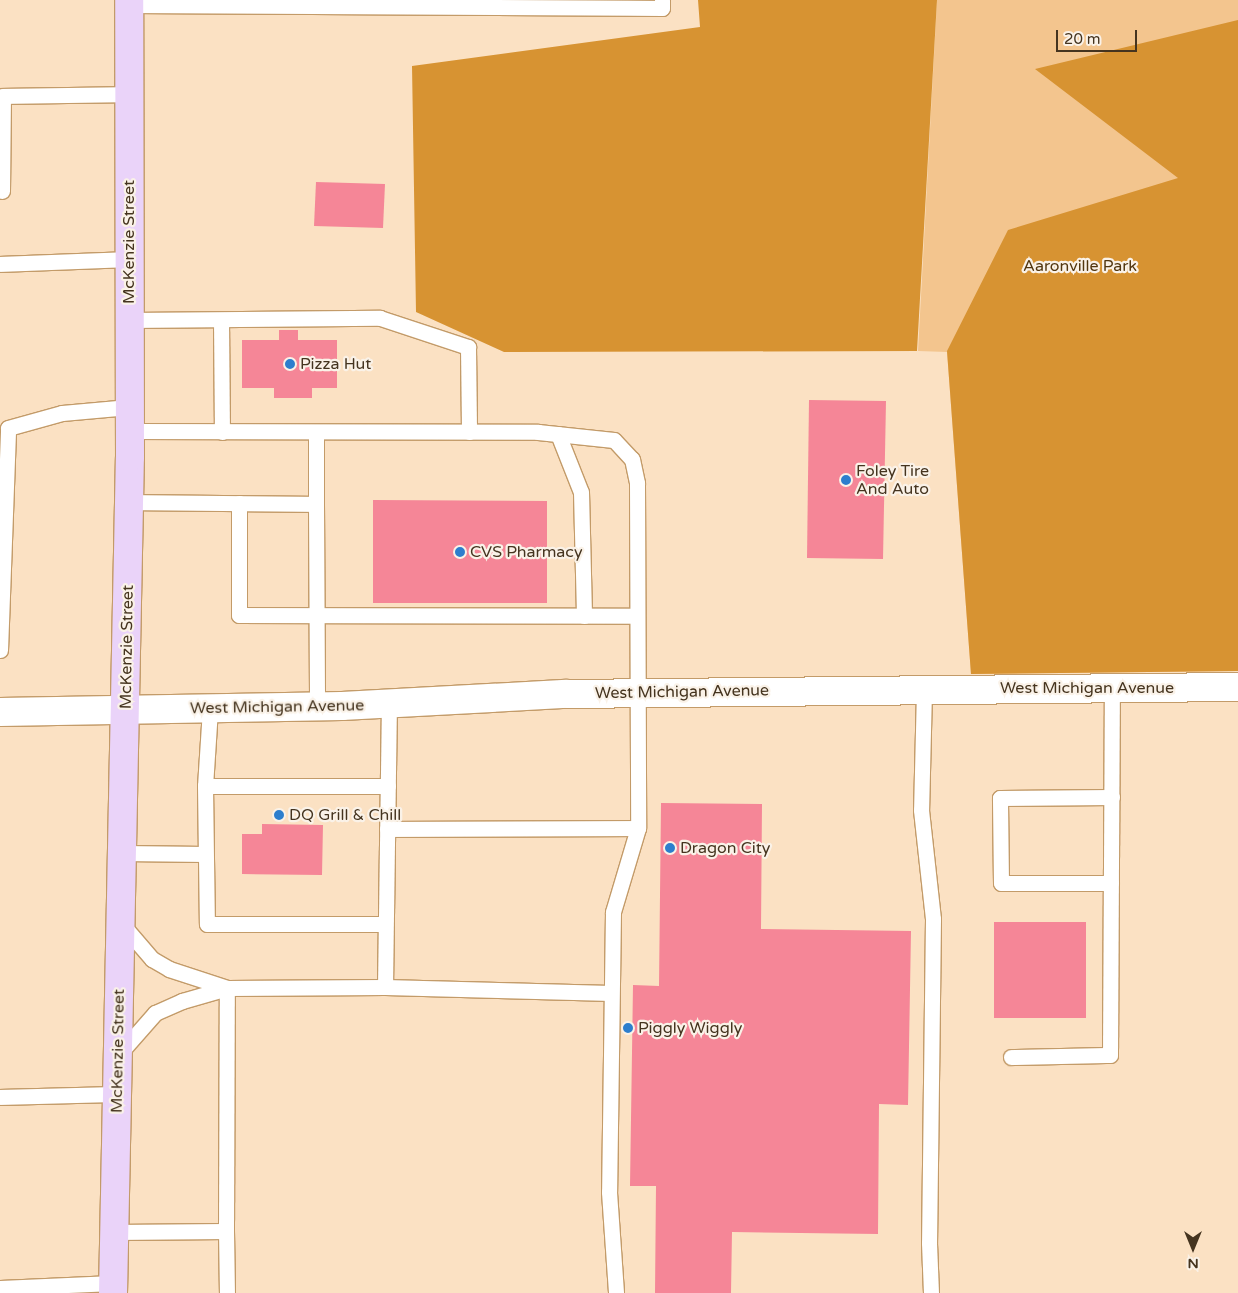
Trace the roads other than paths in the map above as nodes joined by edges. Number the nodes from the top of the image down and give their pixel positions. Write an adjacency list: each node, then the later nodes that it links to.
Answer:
1 (662, 0): 3 (lane)
2 (129, 3): 3 (lane); 5 (main road, McKenzie Street)
3 (424, 3)
4 (1, 94): 5 (lane); 6 (lane)
5 (129, 94): 7 (main road, McKenzie Street)
6 (2, 191)
7 (129, 259): 8 (lane); 9 (main road, McKenzie Street)
8 (0, 264)
9 (129, 320): 10 (lane); 11 (main road, McKenzie Street)
10 (221, 320): 13 (lane); 14 (lane)
11 (130, 419): 12 (lane); 13 (lane); 17 (main road, McKenzie Street)
12 (4, 428): 23 (lane)
13 (222, 432): 15 (lane)
14 (469, 432): 15 (lane); 16 (lane)
15 (316, 433): 19 (lane)
16 (558, 434): 21 (lane); 22 (lane)
17 (129, 502): 18 (lane); 31 (main road, McKenzie Street)
18 (239, 503): 19 (lane); 20 (lane)
19 (316, 504): 20 (lane)
20 (316, 615): 21 (lane); 29 (lane)
21 (584, 616): 22 (lane)
22 (637, 616): 27 (lane)
23 (0, 641)
24 (1238, 687): 25 (street, West Michigan Avenue)
25 (1112, 688): 26 (street, West Michigan Avenue); 35 (lane)
26 (924, 690): 27 (street, West Michigan Avenue); 57 (lane)
27 (637, 692): 28 (street, West Michigan Avenue); 36 (lane)
28 (389, 704): 29 (street, West Michigan Avenue); 34 (lane)
29 (317, 707): 30 (street, West Michigan Avenue)
30 (210, 709): 31 (street, West Michigan Avenue); 33 (lane)
31 (126, 710): 32 (street, West Michigan Avenue); 38 (main road, McKenzie Street)
32 (0, 712)
33 (206, 786): 34 (lane); 39 (lane)
34 (388, 786): 37 (lane)
35 (1112, 797): 40 (lane); 40 (lane)
36 (638, 828): 37 (lane); 45 (lane)
37 (387, 829): 42 (lane)
38 (123, 853): 39 (lane); 41 (main road, McKenzie Street)
39 (205, 854): 42 (lane)
40 (1111, 883): 47 (lane)
41 (121, 923): 44 (lane); 46 (main road, McKenzie Street)
42 (385, 924): 43 (lane)
43 (386, 987): 44 (lane); 45 (lane)
44 (228, 988): 46 (lane); 51 (lane)
45 (611, 993): 56 (lane)
46 (118, 1055): 48 (main road, McKenzie Street)
47 (1011, 1057)
48 (117, 1094): 49 (lane); 50 (main road, McKenzie Street)
49 (0, 1097)
50 (114, 1232): 51 (lane); 53 (main road, McKenzie Street)
51 (226, 1232): 55 (lane)
52 (0, 1288): 54 (lane)
53 (113, 1288): 54 (lane)
54 (18, 1290)
55 (227, 1293)
56 (616, 1293)
57 (931, 1293)

